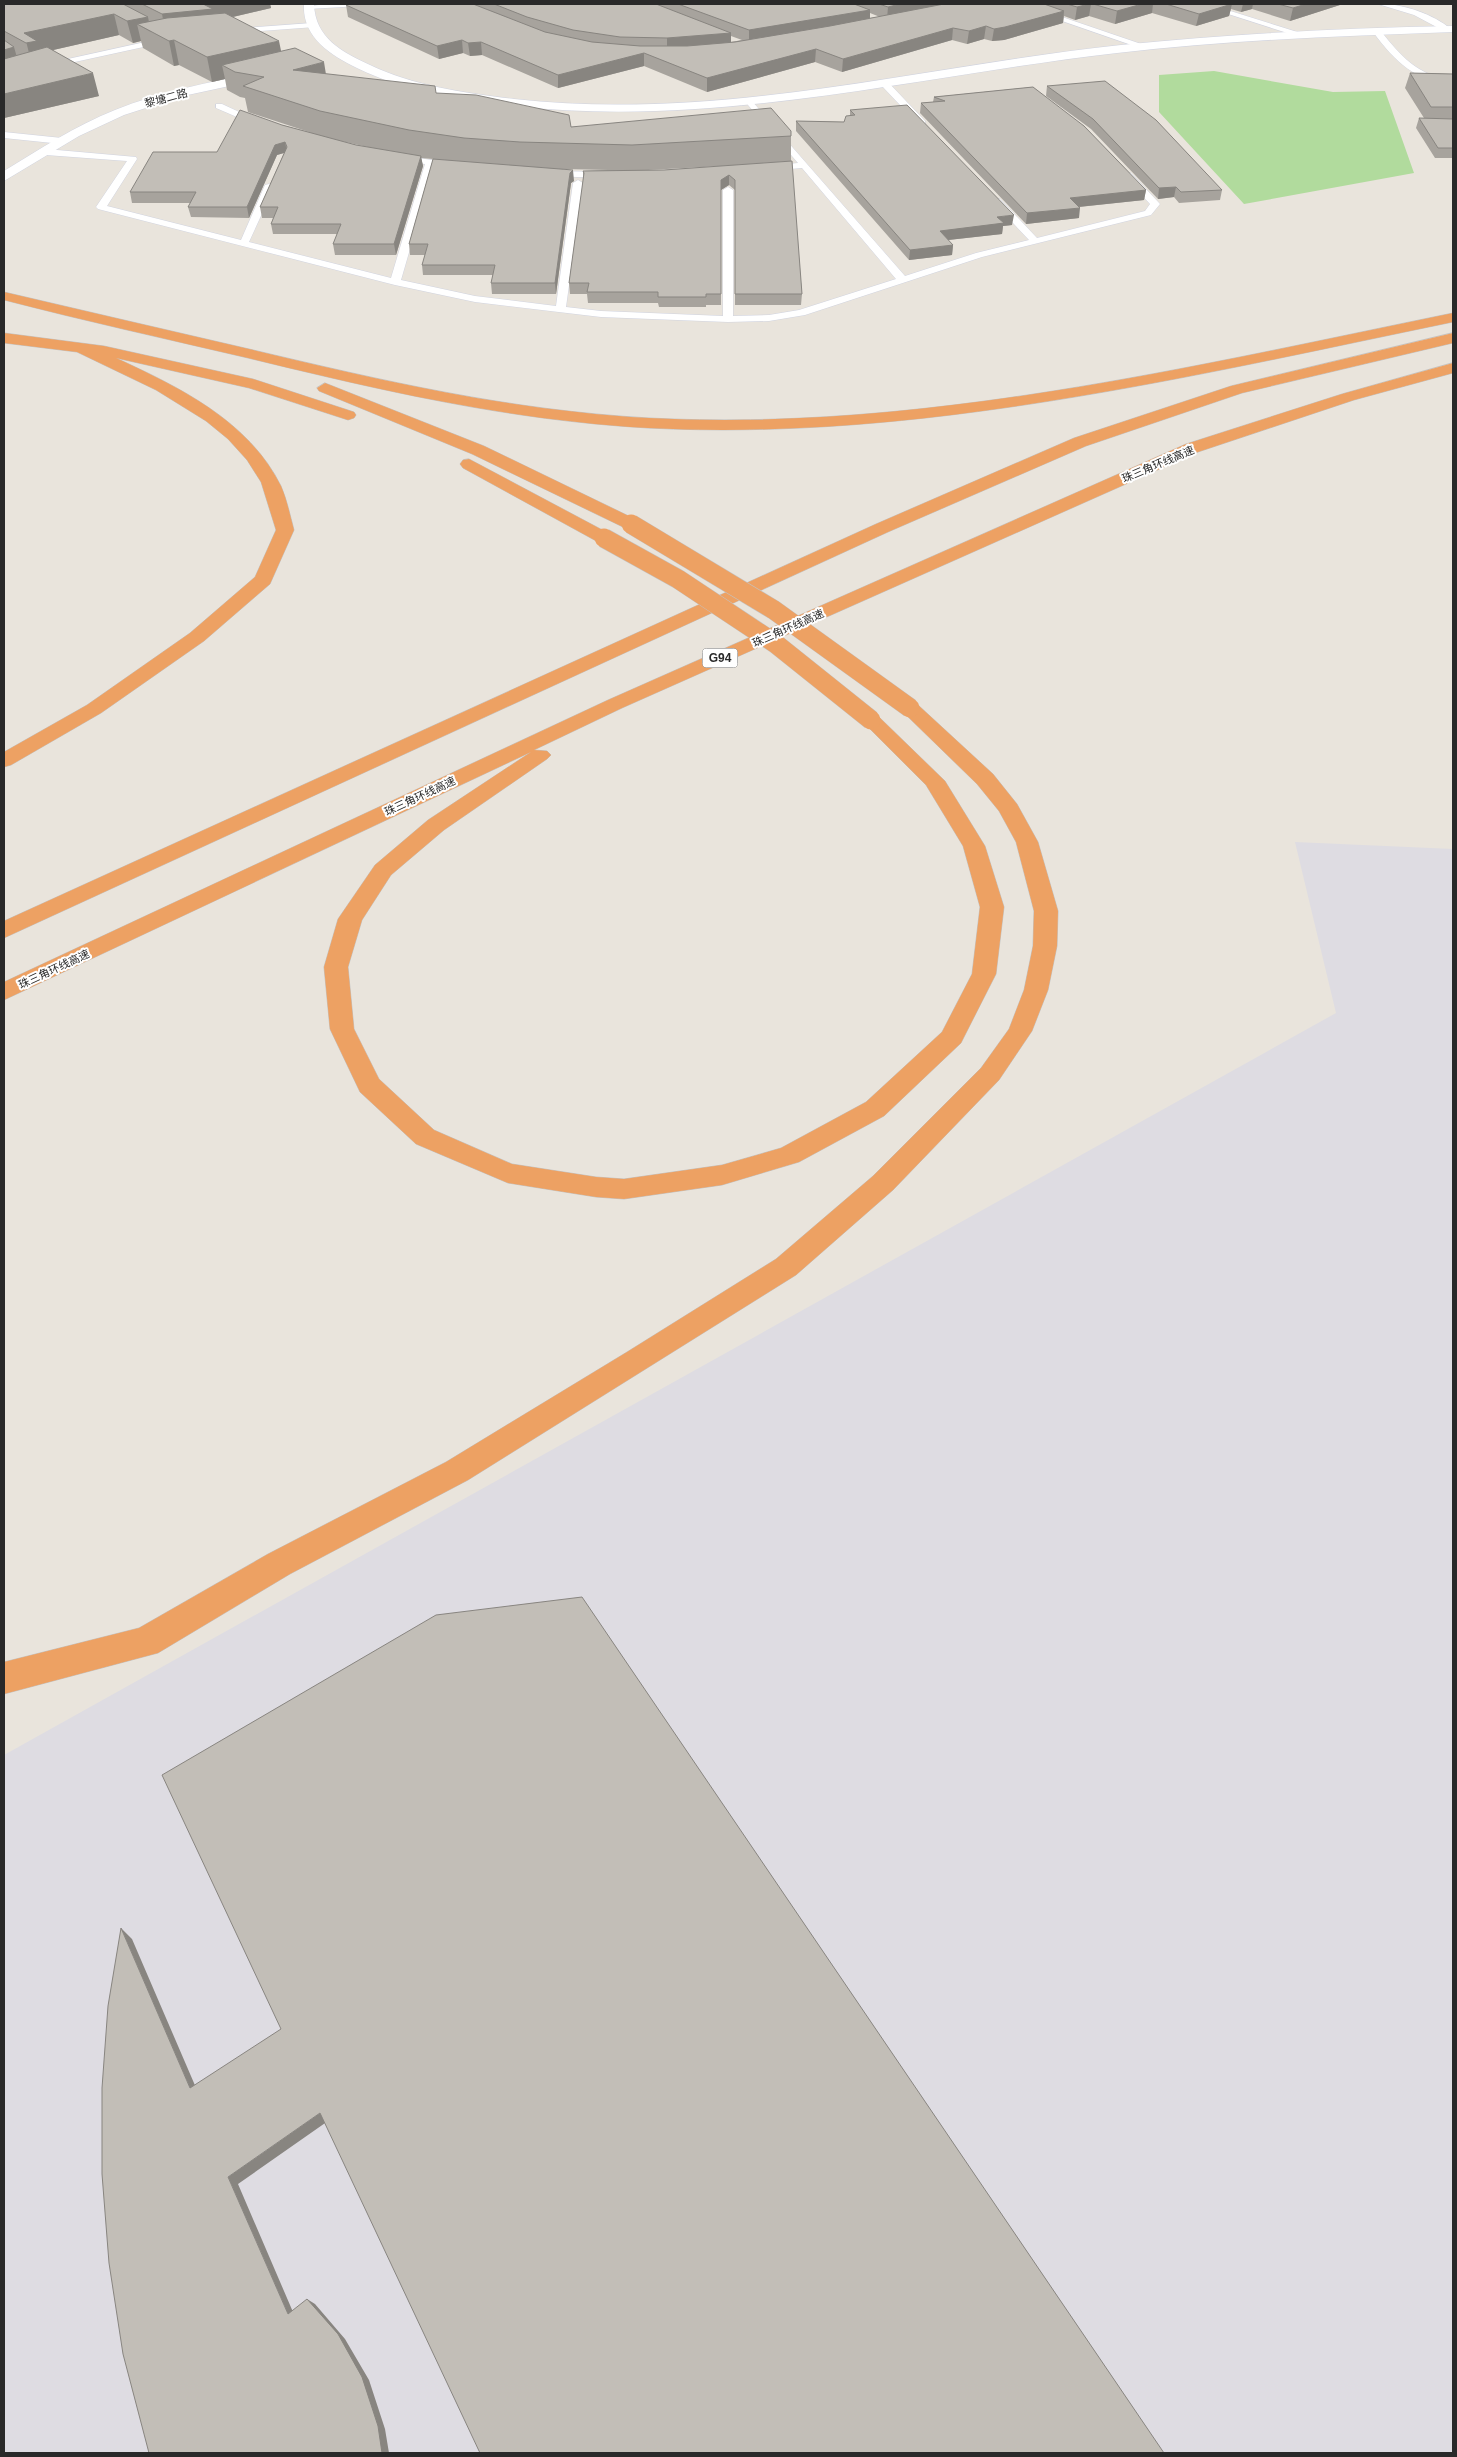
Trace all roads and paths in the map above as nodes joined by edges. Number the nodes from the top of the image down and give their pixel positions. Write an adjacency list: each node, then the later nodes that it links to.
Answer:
1 (360, 4): 5 (lane)
2 (1017, 4): 14 (lane)
3 (1201, 4): 11 (lane)
4 (1382, 4): 7 (lane)
5 (309, 5): 6 (street)
6 (312, 25): 9 (lane); 15 (street)
7 (1450, 29): 10 (street)
8 (149, 31): 13 (lane)
9 (221, 32)
10 (1377, 32): 11 (street); 22 (lane)
11 (1303, 35): 14 (street)
12 (182, 37): 13 (lane)
13 (166, 40): 18 (lane)
14 (1146, 46): 21 (street)
15 (343, 56): 16 (street); 23 (street)
16 (324, 61)
17 (17, 62): 18 (lane)
18 (31, 70): 20 (lane)
19 (276, 72): 28 (street, 黎塘二路)
20 (4, 79)
21 (884, 83): 23 (street); 26 (lane)
22 (1453, 84)
23 (751, 103): 32 (lane)
24 (219, 106): 25 (lane)
25 (267, 126)
26 (932, 133)
27 (4, 134): 28 (lane)
28 (62, 141): 29 (street, 黎塘二路)
29 (46, 152): 39 (street, 黎塘二路); 44 (lane)
30 (385, 156): 31 (lane)
31 (430, 163): 34 (lane); 46 (lane)
32 (804, 165): 35 (lane); 45 (lane)
33 (1120, 166): 43 (lane)
34 (467, 167)
35 (755, 170)
36 (535, 173): 38 (lane)
37 (275, 174): 44 (lane)
38 (617, 176)
39 (4, 177)
40 (578, 183): 49 (lane)
41 (728, 190): 51 (lane)
42 (987, 191): 43 (lane)
43 (1035, 241): 45 (lane)
44 (244, 243): 46 (lane)
45 (903, 280): 51 (lane)
46 (394, 282): 49 (lane)
47 (4, 296): 48 (highway)
48 (61, 309): 50 (highway); 60 (highway, bridge)
49 (560, 310): 51 (lane)
50 (1453, 318)
51 (728, 319)
52 (4, 338): 54 (highway)
53 (1453, 338): 58 (highway)
54 (81, 348): 56 (highway, bridge); 57 (highway)
55 (1453, 368): 56 (highway, 珠三角环线高速 / G94)
56 (615, 704): 59 (highway, 珠三角环线高速 / G94)
57 (4, 761)
58 (4, 930)
59 (4, 992)
60 (4, 1678)

